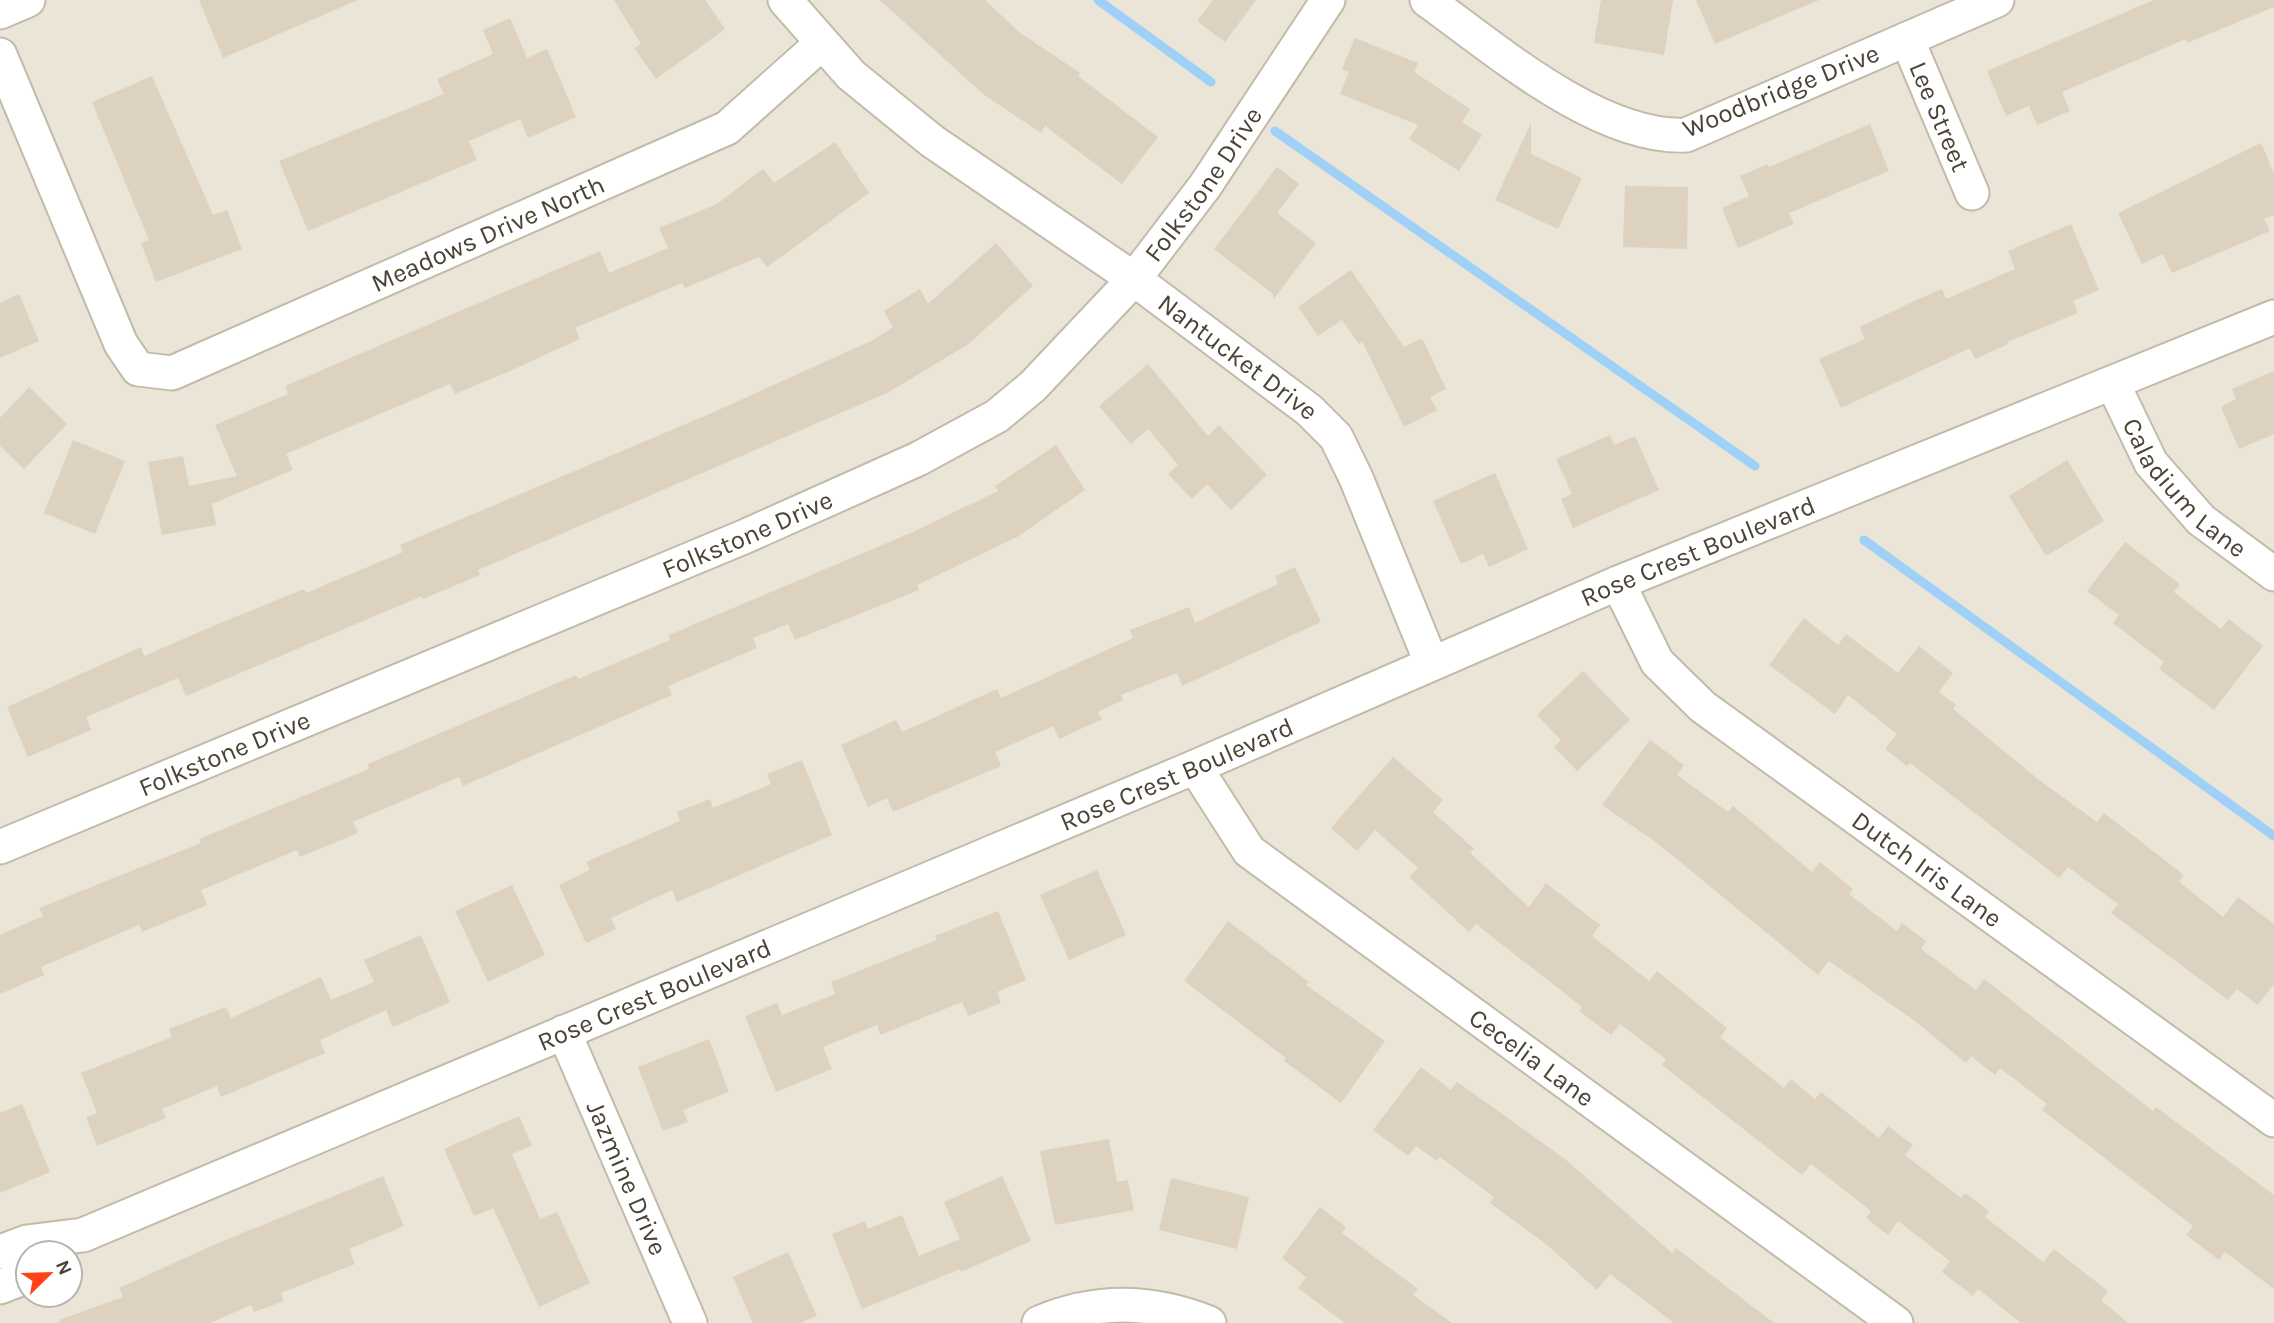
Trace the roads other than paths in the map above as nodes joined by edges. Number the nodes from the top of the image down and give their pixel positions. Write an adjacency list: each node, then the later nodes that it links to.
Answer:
1 (28, 0): 6 (street)
2 (785, 0): 8 (street, Nantucket Drive)
3 (1328, 0): 11 (street, Folkstone Drive)
4 (1427, 0): 7 (street, Woodbridge Drive)
5 (1997, 0): 7 (street, Woodbridge Drive)
6 (0, 12)
7 (1907, 39): 10 (street, Lee Street)
8 (821, 44): 9 (street, Meadows Drive North); 11 (street, Nantucket Drive)
9 (0, 55)
10 (1972, 193)
11 (1134, 279): 16 (street, Nantucket Drive); 18 (street, Folkstone Drive)
12 (2274, 317): 13 (street, Rose Crest Boulevard)
13 (2113, 384): 14 (street, Caladium Lane); 15 (street, Rose Crest Boulevard)
14 (2274, 574)
15 (1618, 583): 16 (street, Rose Crest Boulevard); 20 (street, Dutch Iris Lane)
16 (1431, 662): 17 (street, Rose Crest Boulevard)
17 (1195, 767): 19 (street, Rose Crest Boulevard); 25 (street, Cecelia Lane)
18 (0, 847)
19 (564, 1032): 21 (street, Rose Crest Boulevard); 22 (street, Jazmine Drive)
20 (2274, 1120)
21 (83, 1239)
22 (690, 1323)
23 (1040, 1323): 24 (street)
24 (1209, 1323)
25 (1896, 1323)

